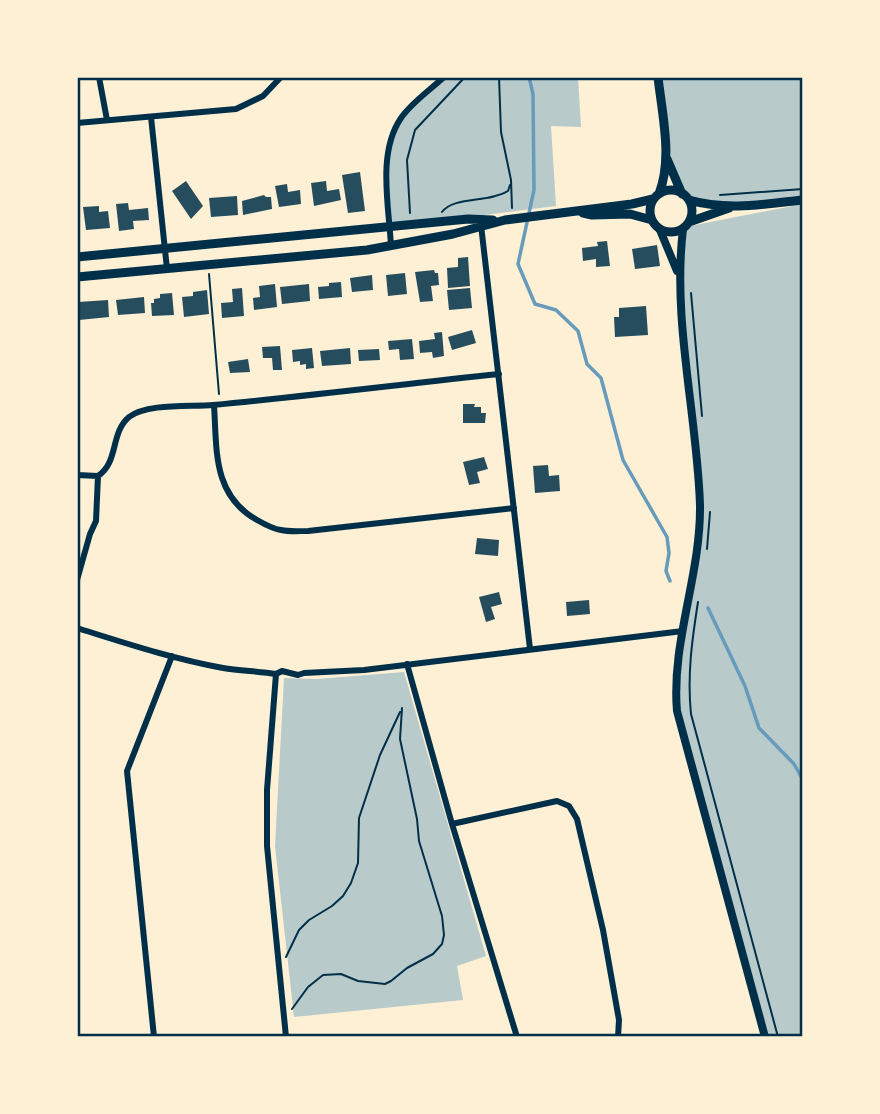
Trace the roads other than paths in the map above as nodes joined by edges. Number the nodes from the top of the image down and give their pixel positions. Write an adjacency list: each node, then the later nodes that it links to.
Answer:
1 (99, 77): 6 (street)
2 (281, 77): 5 (street)
3 (444, 77): 17 (street)
4 (658, 77): 8 (main road)
5 (151, 117): 6 (street); 20 (street)
6 (107, 120): 7 (street)
7 (77, 123)
8 (666, 158): 9 (main road); 10 (main road)
9 (656, 197): 10 (main road); 13 (main road); 14 (main road)
10 (686, 197): 12 (main road); 16 (main road)
11 (803, 200): 12 (main road)
12 (734, 207): 16 (main road)
13 (578, 211): 14 (main road); 15 (main road)
14 (652, 220): 18 (main road)
15 (481, 223): 17 (main road); 19 (main road); 25 (street)
16 (686, 225): 18 (main road); 24 (street)
17 (390, 227): 19 (street); 20 (main road)
18 (660, 230): 24 (street)
19 (391, 246): 22 (main road)
20 (165, 249): 21 (main road); 22 (street)
21 (77, 257)
22 (167, 269): 23 (main road)
23 (77, 277)
24 (679, 277): 32 (street)
25 (499, 374): 26 (street); 29 (street)
26 (217, 404): 28 (street); 29 (street)
27 (77, 475): 28 (street)
28 (98, 476): 30 (street)
29 (514, 508): 33 (street)
30 (77, 580)
31 (77, 628): 34 (street)
32 (683, 631): 33 (street); 42 (street)
33 (530, 649): 35 (street)
34 (172, 656): 36 (street); 38 (street)
35 (407, 664): 36 (street); 37 (street)
36 (276, 674): 39 (street)
37 (452, 824): 40 (street); 41 (street)
38 (153, 1037)
39 (286, 1037)
40 (516, 1037)
41 (618, 1037)
42 (765, 1037)

